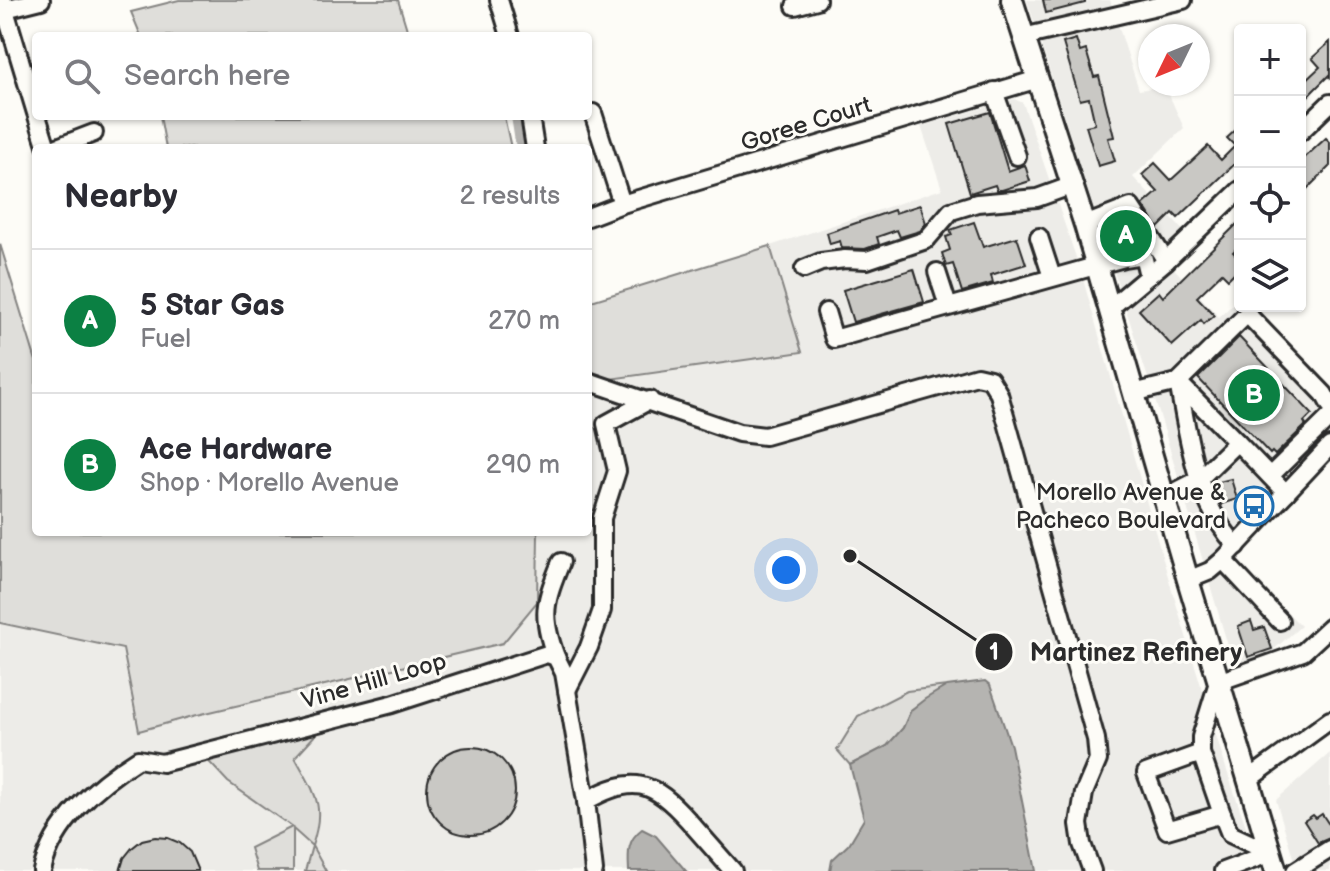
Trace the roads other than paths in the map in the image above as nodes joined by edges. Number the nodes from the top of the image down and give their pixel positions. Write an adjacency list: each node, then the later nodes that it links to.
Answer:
1 (41, 0): 6 (street)
2 (499, 0): 8 (street)
3 (817, 0): 7 (street)
4 (1012, 0): 9 (main road)
5 (1183, 0): 9 (street)
6 (4, 5): 12 (street)
7 (795, 6)
8 (509, 32)
9 (1023, 37): 10 (main road)
10 (1038, 79): 11 (street, Goree Court); 23 (main road)
11 (994, 91): 22 (street); 25 (street, Goree Court)
12 (32, 100)
13 (1330, 103): 17 (street)
14 (593, 113): 25 (street)
15 (38, 120): 19 (street)
16 (531, 120): 21 (street)
17 (1306, 126)
18 (94, 133): 20 (street)
19 (46, 144)
20 (65, 144)
21 (534, 144)
22 (1017, 156)
23 (1073, 185): 27 (main road); 32 (street)
24 (1234, 196): 30 (street)
25 (622, 204): 26 (street, Goree Court)
26 (592, 215)
27 (1085, 225): 29 (street); 31 (main road)
28 (1039, 237): 35 (street)
29 (1150, 250): 30 (street); 31 (street); 34 (street)
30 (1166, 261): 34 (street)
31 (1097, 266): 35 (street); 37 (main road)
32 (804, 269)
33 (937, 272): 36 (street)
34 (1148, 276): 37 (street)
35 (1052, 277): 36 (street)
36 (948, 306): 38 (street)
37 (1109, 309): 41 (main road)
38 (826, 312)
39 (592, 382): 42 (street)
40 (1178, 382): 41 (street); 43 (street); 45 (street); 48 (street)
41 (1133, 393): 50 (main road)
42 (650, 400): 59 (street); 70 (street)
43 (1330, 405)
44 (1330, 417): 47 (street)
45 (1237, 442): 47 (street); 48 (street)
46 (1330, 446): 49 (street)
47 (1270, 476): 49 (street)
48 (1198, 480): 50 (street); 51 (street)
49 (1286, 493): 51 (street)
50 (1165, 497): 54 (main road)
51 (1237, 546): 52 (street)
52 (1223, 560): 54 (street); 55 (street)
53 (561, 562): 57 (street)
54 (1188, 580): 58 (main road)
55 (1280, 621)
56 (1330, 627): 58 (street)
57 (556, 657): 59 (street); 67 (street, Vine Hill Loop)
58 (1218, 682): 61 (street); 62 (main road)
59 (567, 690): 63 (street)
60 (1330, 720): 62 (street)
61 (1201, 753): 64 (street); 64 (street)
62 (1249, 779): 66 (main road)
63 (586, 801): 68 (street); 69 (street)
64 (1222, 814): 66 (street)
65 (1330, 849): 72 (street)
66 (1273, 862): 71 (street)
67 (42, 871)
68 (594, 871)
69 (733, 871)
70 (1092, 871)
71 (1223, 871)
72 (1295, 871)

